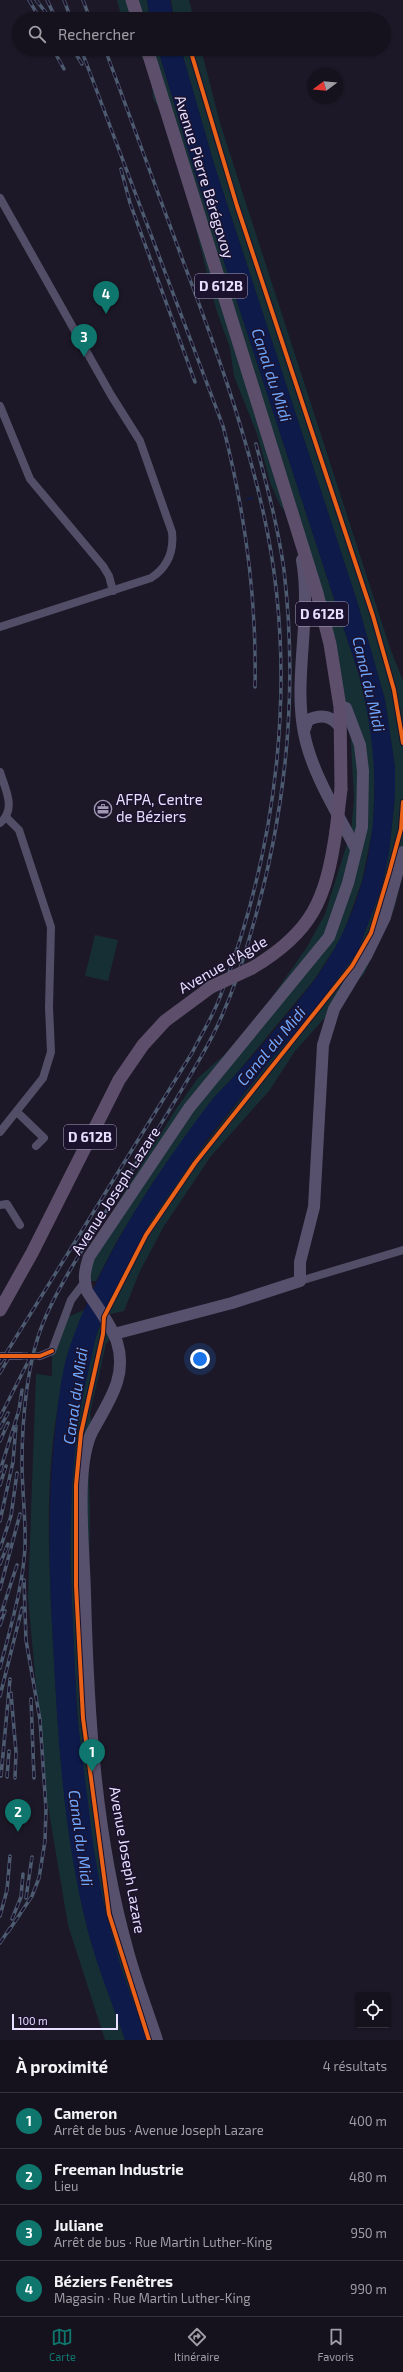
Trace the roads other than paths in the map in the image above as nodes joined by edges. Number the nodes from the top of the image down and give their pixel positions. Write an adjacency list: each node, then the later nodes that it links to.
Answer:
1 (132, 0): 2 (main road)
2 (136, 12)
3 (149, 56): 6 (main road, Avenue Pierre Bérégovoy / D 612B)
4 (0, 198): 7 (street)
5 (0, 406): 7 (street)
6 (296, 523): 9 (main road, Avenue Pierre Bérégovoy / D 612B); 11 (main road)
7 (113, 591): 8 (street)
8 (0, 627)
9 (340, 707): 10 (main road, Avenue d'Agde / D 612B); 14 (main road, Avenue Joseph Lazare)
10 (340, 727): 11 (main road); 24 (main road, Avenue d'Agde / D 612B, bridge)
11 (304, 732): 14 (main road)
12 (0, 772): 13 (street)
13 (3, 820): 16 (street)
14 (356, 849): 23 (main road, Avenue Joseph Lazare)
15 (403, 852): 22 (main road)
16 (17, 1112): 17 (street); 18 (street)
17 (0, 1132)
18 (36, 1146)
19 (0, 1204): 20 (street)
20 (20, 1225)
21 (403, 1250): 22 (street)
22 (300, 1281): 25 (main road)
23 (86, 1287): 25 (main road, Avenue Joseph Lazare); 28 (street)
24 (0, 1310)
25 (111, 1330): 29 (main road, Avenue Joseph Lazare)
26 (0, 1356): 27 (street)
27 (20, 1356)
28 (40, 1356)
29 (157, 2040)

